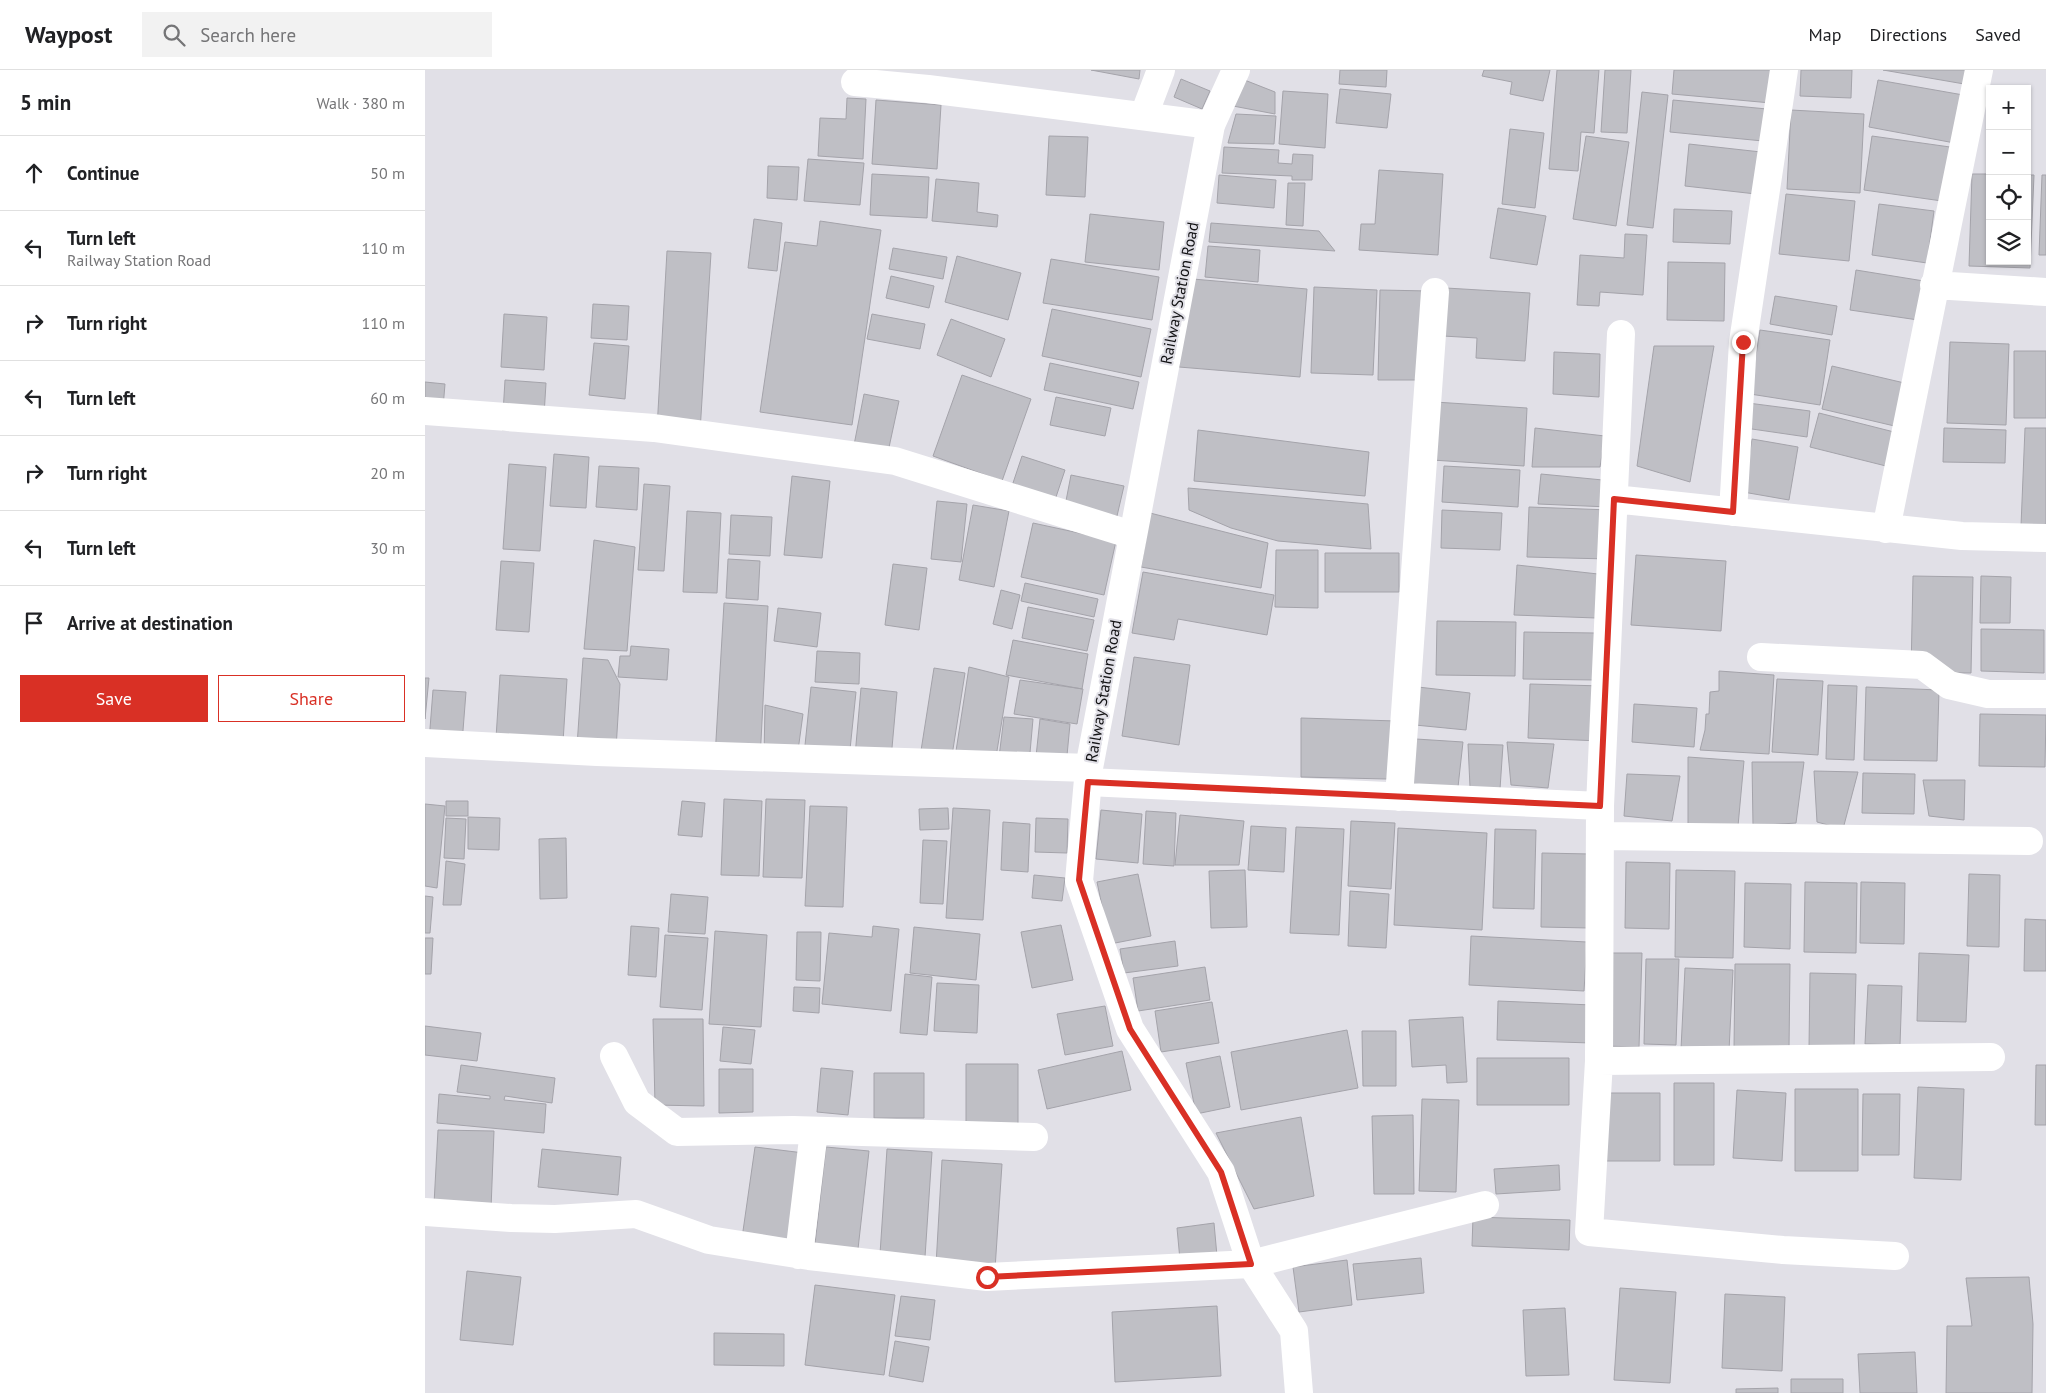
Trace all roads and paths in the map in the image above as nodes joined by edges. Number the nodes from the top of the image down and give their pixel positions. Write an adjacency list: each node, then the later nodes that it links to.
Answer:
1 (1161, 70): 7 (street)
2 (1236, 70): 8 (street, Railway Station Road)
3 (1784, 70): 15 (street)
4 (1979, 70): 9 (street)
5 (929, 79): 6 (street); 7 (street)
6 (855, 82)
7 (1145, 115): 8 (street)
8 (1211, 125): 17 (street, Railway Station Road)
9 (1934, 285): 11 (street); 16 (street)
10 (1435, 292): 23 (street)
11 (2046, 292)
12 (1621, 334): 14 (street)
13 (425, 411): 17 (street)
14 (1614, 499): 15 (street); 24 (street)
15 (1733, 512): 16 (street)
16 (1885, 529): 18 (street)
17 (1132, 535): 22 (street, Railway Station Road)
18 (2046, 538)
19 (1761, 657): 20 (street)
20 (2046, 694)
21 (425, 743): 22 (street)
22 (1088, 775): 23 (street); 36 (street, Railway Station Road)
23 (1399, 797): 24 (street)
24 (1600, 806): 25 (street)
25 (1600, 836): 26 (street); 29 (street)
26 (2029, 841)
27 (615, 1056): 30 (street)
28 (1991, 1057): 29 (street)
29 (1599, 1061): 35 (street)
30 (814, 1131): 31 (street); 34 (street)
31 (1035, 1137)
32 (1485, 1205): 36 (street)
33 (425, 1212): 34 (street)
34 (799, 1254): 36 (street)
35 (1895, 1256)
36 (1251, 1264): 37 (street, Railway Station Road)
37 (1299, 1393)

